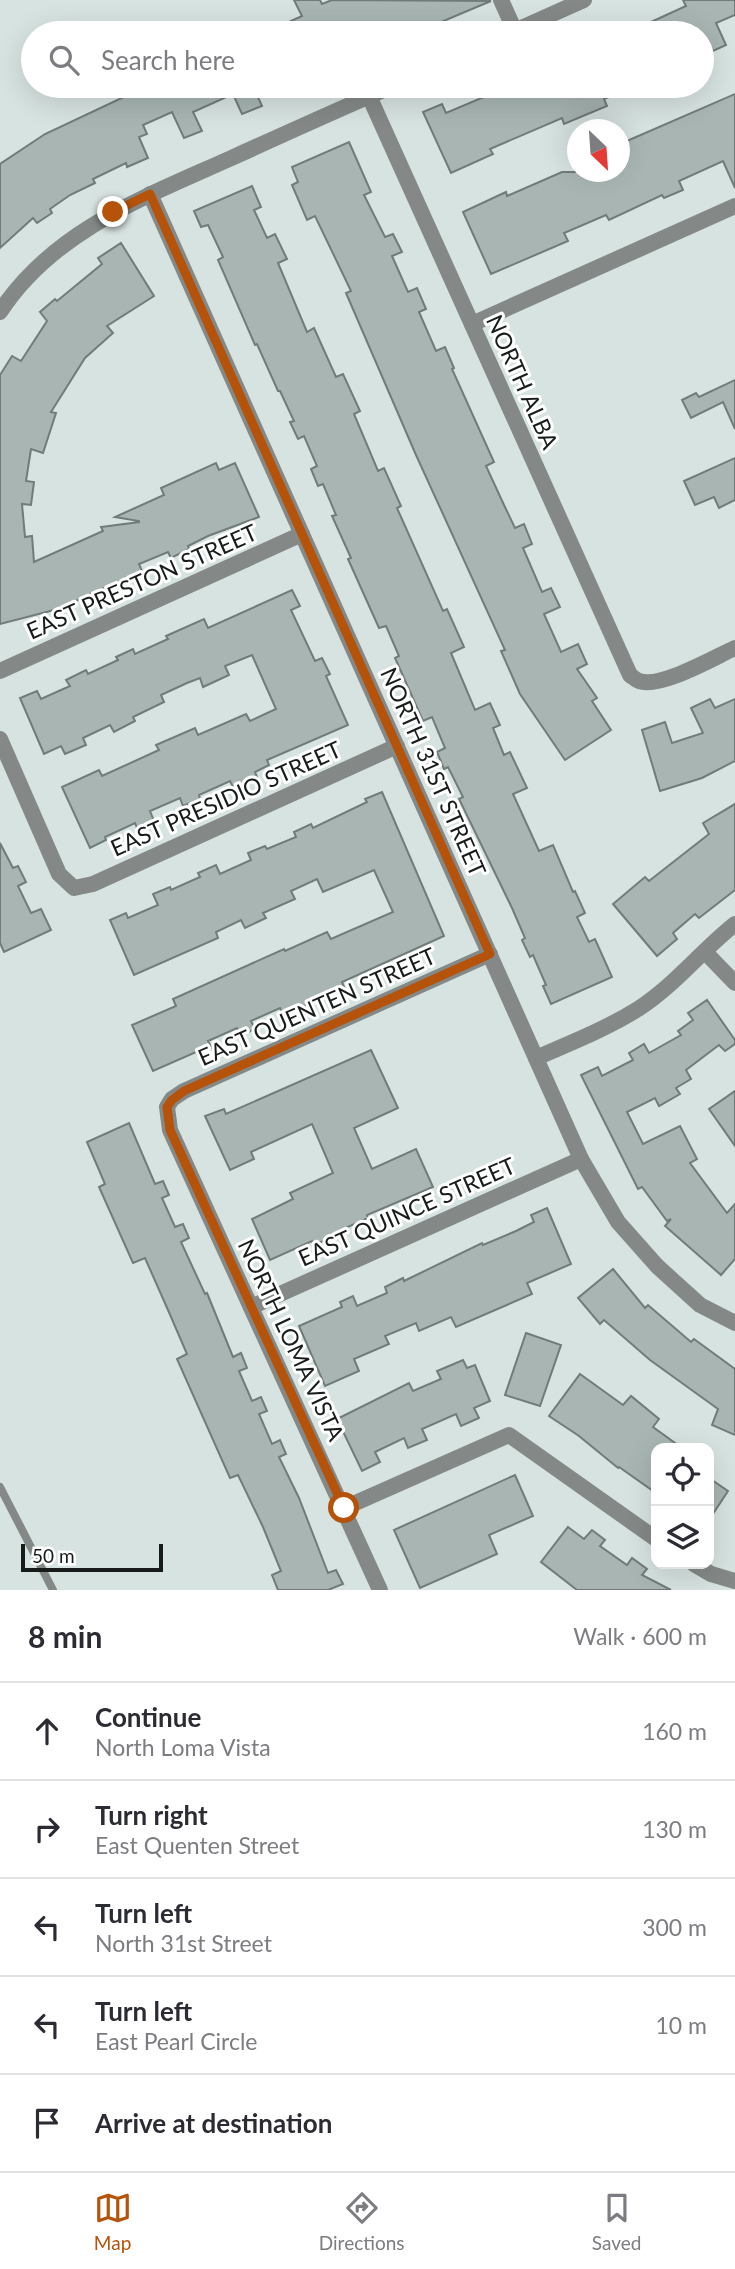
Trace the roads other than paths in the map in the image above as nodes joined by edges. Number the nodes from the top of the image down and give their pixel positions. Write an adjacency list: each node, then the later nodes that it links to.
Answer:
1 (501, 0): 3 (street)
2 (584, 0): 4 (street)
3 (508, 21)
4 (537, 21)
5 (365, 98): 7 (street)
6 (370, 98): 10 (street, NORTH ALBA)
7 (150, 194): 9 (street); 11 (street, NORTH 31ST STREET)
8 (735, 206): 10 (street)
9 (0, 312)
10 (472, 324): 12 (street, NORTH ALBA)
11 (302, 534): 13 (street, EAST PRESTON STREET); 15 (street, NORTH 31ST STREET)
12 (735, 648)
13 (0, 671)
14 (0, 739): 15 (street, EAST PRESIDIO STREET)
15 (397, 746): 18 (street, NORTH 31ST STREET)
16 (735, 924): 17 (street)
17 (705, 952): 19 (street); 20 (street)
18 (490, 954): 20 (street, NORTH 31ST STREET); 21 (street, EAST QUENTEN STREET)
19 (735, 983)
20 (536, 1058): 22 (street, NORTH 31ST STREET)
21 (167, 1107): 23 (street, NORTH LOMA VISTA)
22 (581, 1159): 23 (street, EAST QUINCE STREET); 24 (street, NORTH 31ST STREET)
23 (251, 1307): 26 (street, NORTH LOMA VISTA)
24 (735, 1323)
25 (0, 1486): 30 (lane)
26 (344, 1508): 27 (street); 31 (street, NORTH LOMA VISTA)
27 (651, 1535)
28 (702, 1569): 29 (street)
29 (735, 1581)
30 (53, 1590)
31 (380, 1590)

